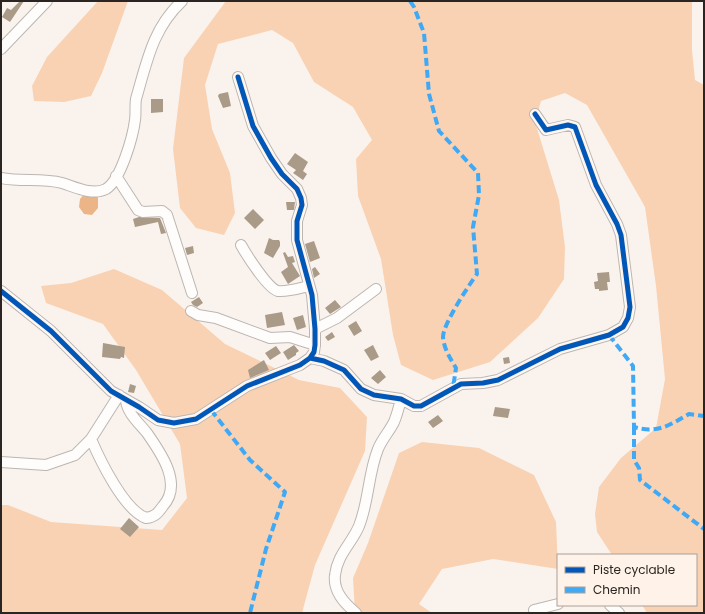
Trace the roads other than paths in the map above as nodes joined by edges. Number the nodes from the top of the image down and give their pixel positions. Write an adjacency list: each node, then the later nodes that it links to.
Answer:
1 (47, 1): 3 (street)
2 (182, 1): 6 (street)
3 (1, 49)
4 (238, 77): 9 (street)
5 (535, 114): 18 (street)
6 (116, 176): 7 (street); 12 (street)
7 (1, 178)
8 (241, 245): 9 (street)
9 (309, 286): 14 (street)
10 (376, 289): 14 (street)
11 (1, 291): 17 (street)
12 (192, 293)
13 (191, 311): 15 (street)
14 (315, 329): 15 (street)
15 (315, 344): 16 (street)
16 (310, 358): 17 (street); 18 (street)
17 (123, 397): 19 (street); 19 (street)
18 (401, 399): 24 (street)
19 (91, 439): 20 (street)
20 (1, 462)
21 (557, 604): 23 (street)
22 (611, 606): 25 (street)
23 (534, 610)
24 (356, 613)
25 (619, 613)

